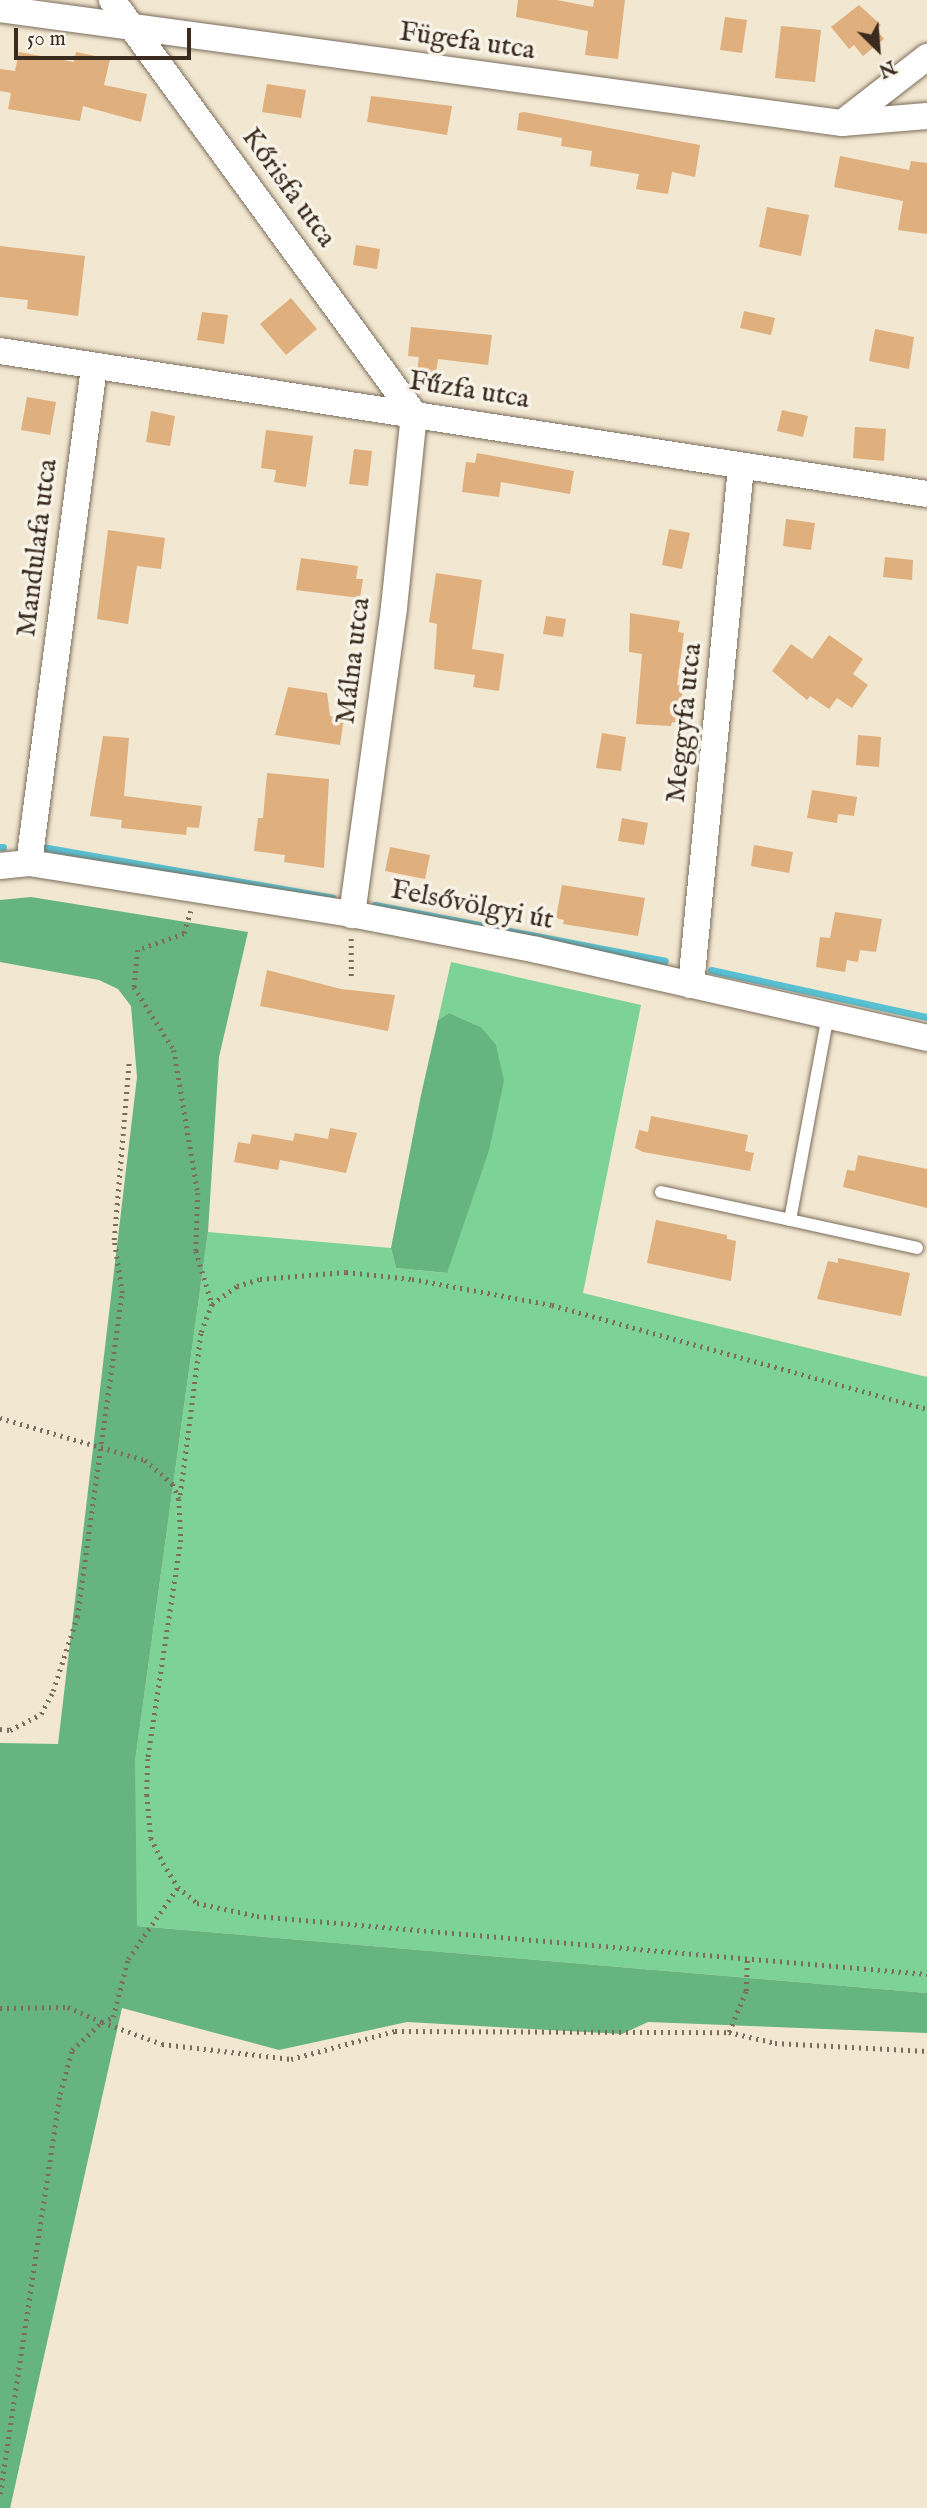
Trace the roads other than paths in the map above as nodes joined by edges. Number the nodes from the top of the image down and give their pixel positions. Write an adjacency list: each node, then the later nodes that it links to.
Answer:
1 (112, 0): 3 (street, Kőrisfa utca)
2 (0, 9): 3 (street, Fügefa utca)
3 (132, 29): 6 (street, Fügefa utca); 9 (street, Kőrisfa utca)
4 (927, 57): 6 (street)
5 (927, 116): 6 (street, Fügefa utca)
6 (842, 124)
7 (0, 351): 8 (street, Fűzfa utca)
8 (94, 367): 9 (street, Fűzfa utca); 12 (street, Mandulafa utca)
9 (414, 414): 10 (street, Fűzfa utca); 14 (street, Málna utca)
10 (741, 467): 11 (street, Fűzfa utca); 15 (street, Meggyfa utca)
11 (927, 494)
12 (29, 863): 13 (street, Felsővölgyi út); 14 (street, Felsővölgyi út)
13 (0, 866)
14 (354, 915): 15 (street, Felsővölgyi út)
15 (691, 985): 16 (street, Felsővölgyi út)
16 (828, 1014): 17 (street, Felsővölgyi út); 19 (lane)
17 (927, 1038)
18 (661, 1192): 19 (lane)
19 (790, 1220): 20 (lane)
20 (917, 1248)

